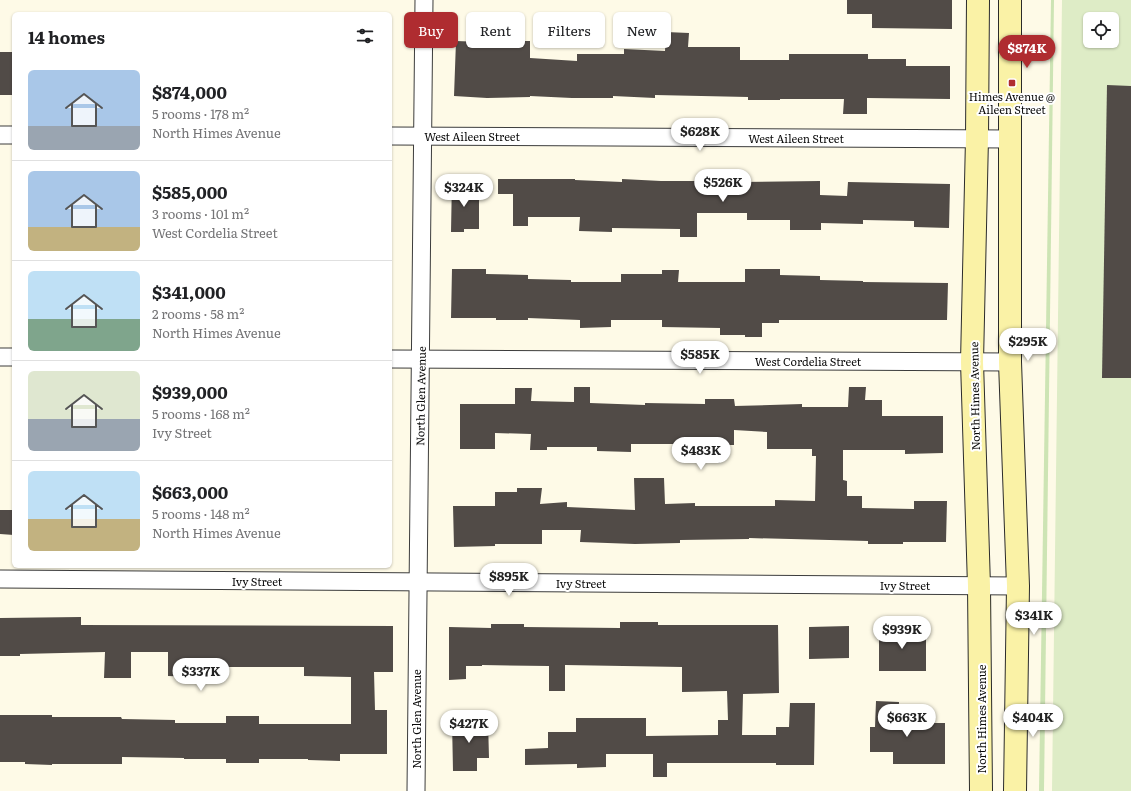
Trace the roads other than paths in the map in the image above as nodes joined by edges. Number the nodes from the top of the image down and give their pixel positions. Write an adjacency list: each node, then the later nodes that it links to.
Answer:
1 (424, 0): 7 (street, North Glen Avenue)
2 (978, 0): 8 (street, North Himes Avenue)
3 (1010, 0): 9 (street)
4 (0, 135): 5 (street)
5 (12, 135)
6 (392, 136): 7 (street, West Aileen Street)
7 (423, 136): 8 (street, West Aileen Street); 13 (street, North Glen Avenue)
8 (976, 138): 9 (street, West Aileen Street); 14 (street, North Himes Avenue)
9 (1010, 138): 15 (street)
10 (0, 357): 11 (street)
11 (12, 358)
12 (392, 359): 13 (street, West Cordelia Street)
13 (420, 359): 14 (street, West Cordelia Street); 17 (street, North Glen Avenue)
14 (972, 362): 15 (street, West Cordelia Street); 18 (street, North Himes Avenue)
15 (1010, 362): 19 (street)
16 (0, 579): 17 (street, Ivy Street)
17 (417, 581): 18 (street, Ivy Street); 20 (street, North Glen Avenue)
18 (980, 586): 19 (street, Ivy Street); 21 (street, North Himes Avenue)
19 (1018, 586): 22 (street)
20 (416, 791)
21 (981, 791)
22 (1016, 791)

